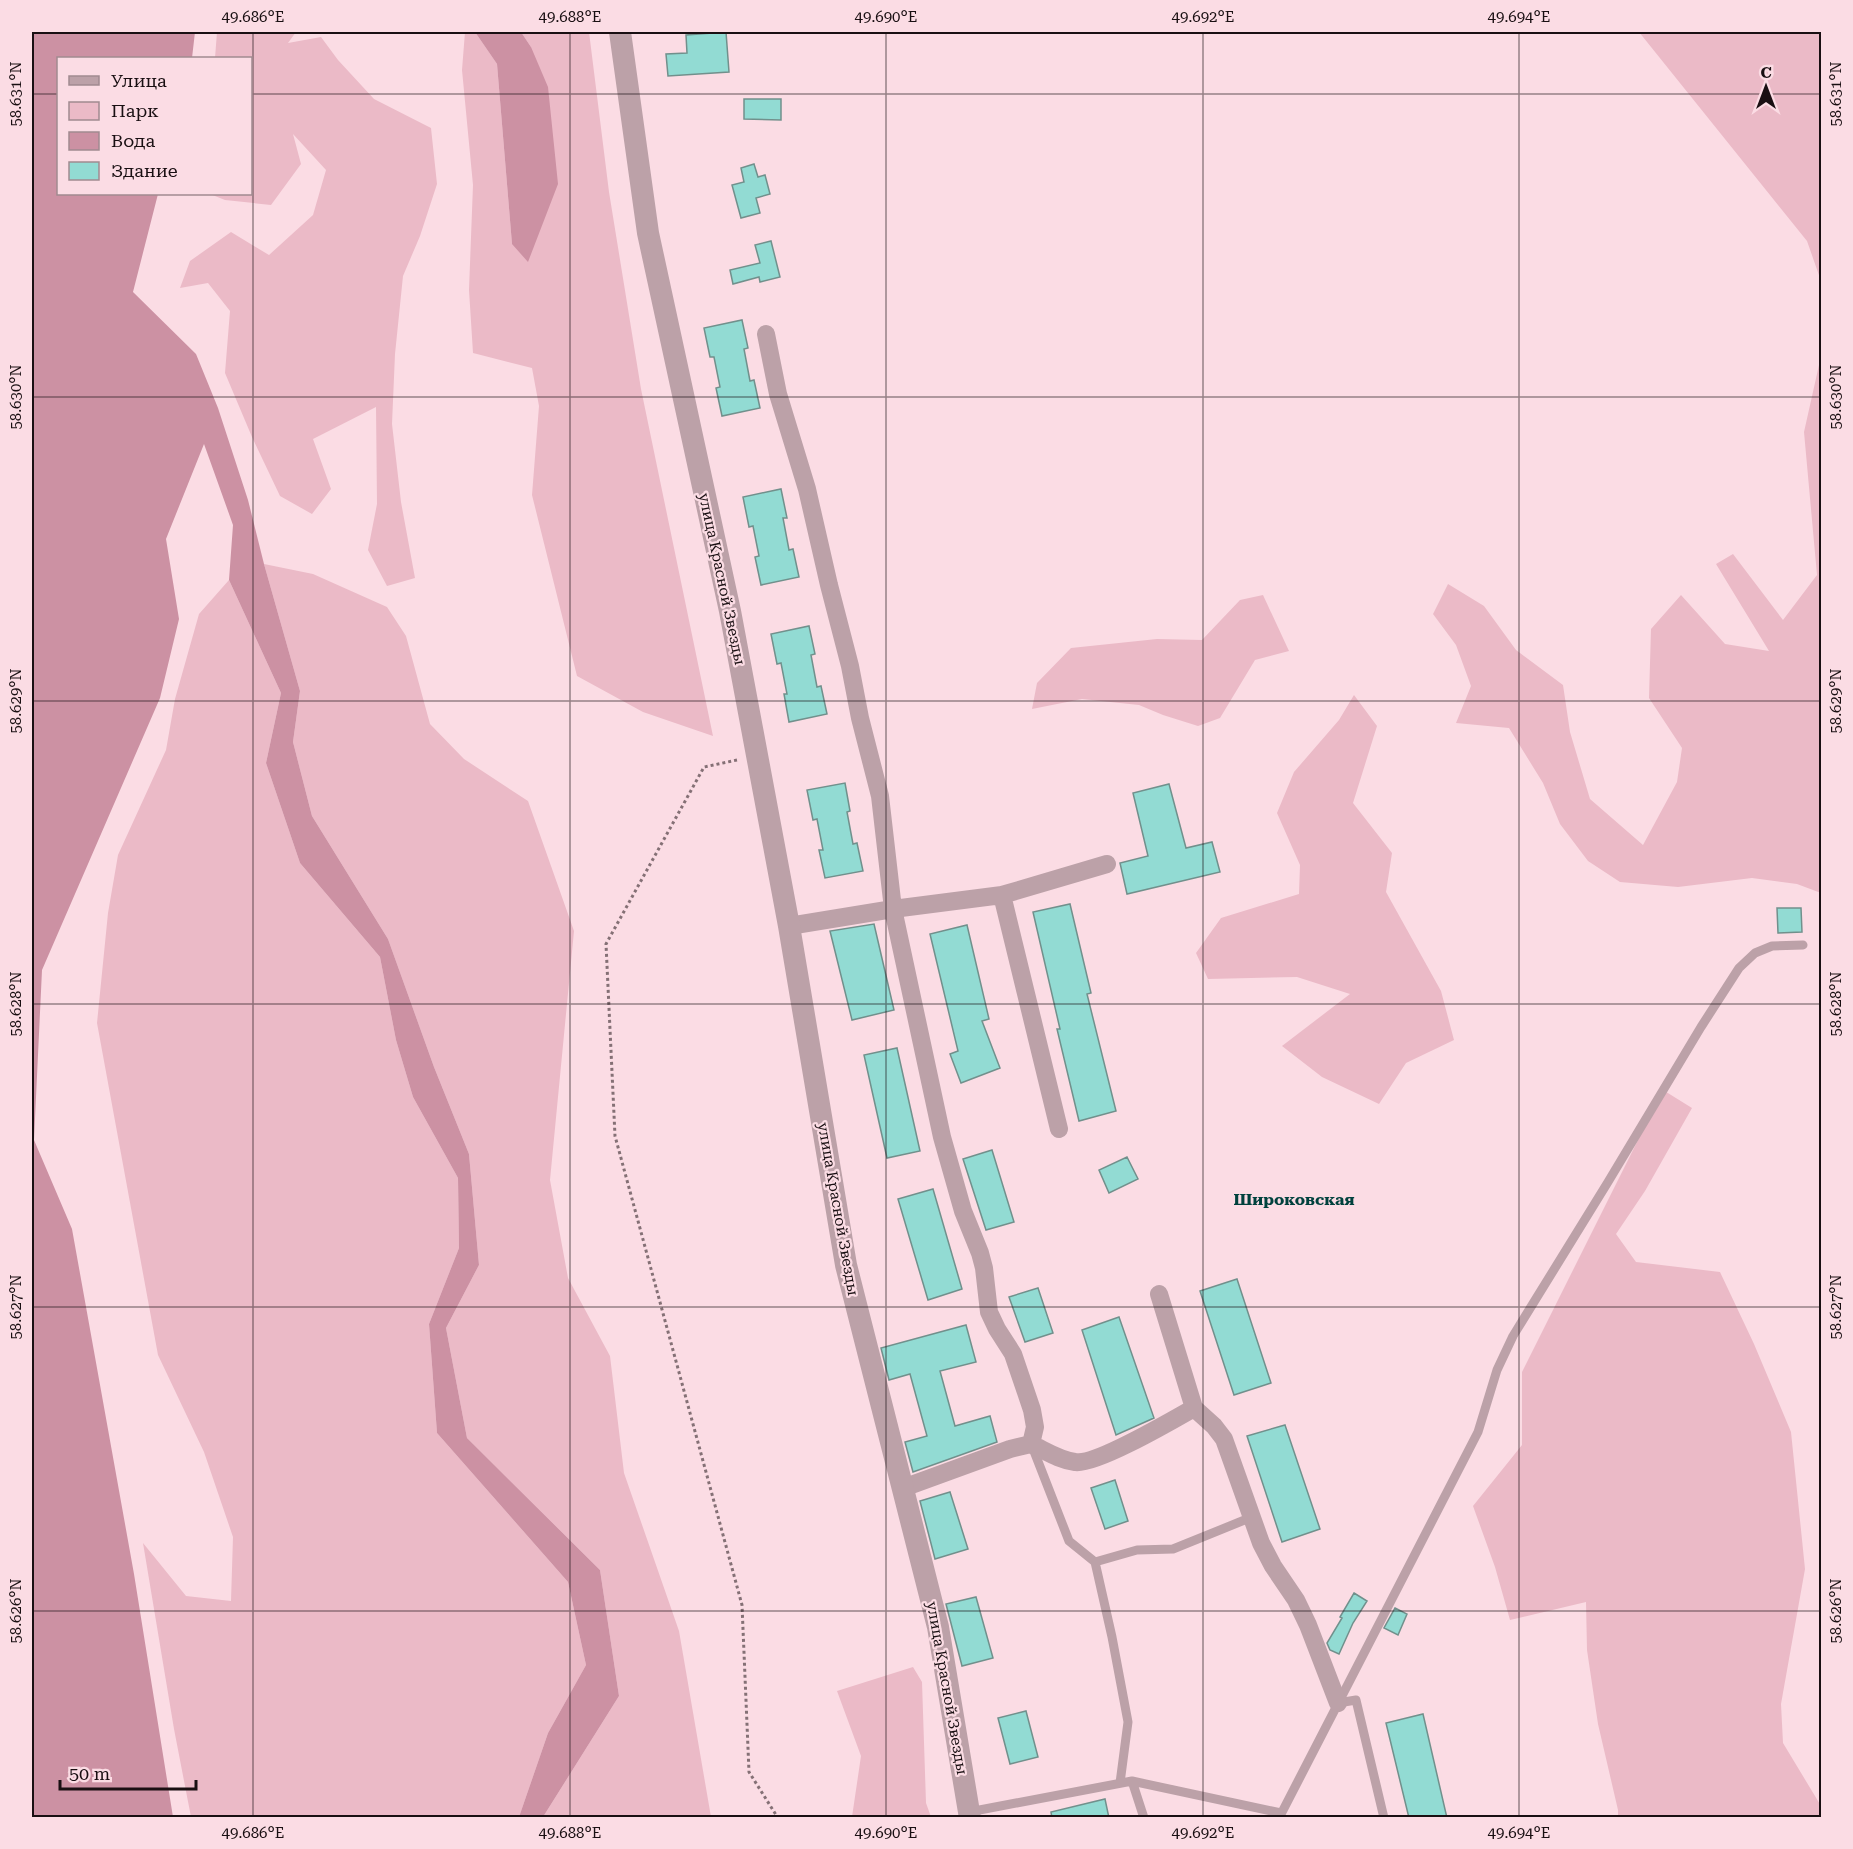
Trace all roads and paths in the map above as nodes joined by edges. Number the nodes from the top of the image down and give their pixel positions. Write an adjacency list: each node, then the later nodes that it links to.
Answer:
1 (621, 32): 3 (street, улица Красной Звезды)
2 (766, 334): 6 (street)
3 (757, 755): 7 (street, улица Красной Звезды); 21 (path)
4 (1107, 864): 5 (street)
5 (1002, 895): 6 (street); 9 (street)
6 (893, 909): 7 (street); 12 (street)
7 (789, 926): 13 (street, улица Красной Звезды)
8 (1803, 945): 16 (lane)
9 (1059, 1129)
10 (1159, 1294): 11 (street)
11 (1194, 1408): 12 (street); 14 (street)
12 (1032, 1444): 13 (street); 15 (lane)
13 (903, 1488): 19 (street, улица Красной Звезды)
14 (1252, 1517): 15 (lane); 16 (street)
15 (1095, 1562): 18 (lane)
16 (1338, 1703): 20 (lane); 23 (lane)
17 (1132, 1781): 18 (lane); 20 (lane); 22 (lane)
18 (1120, 1783): 19 (lane)
19 (969, 1815)
20 (1280, 1815)
21 (778, 1818)
22 (1144, 1818)
23 (1384, 1818)

